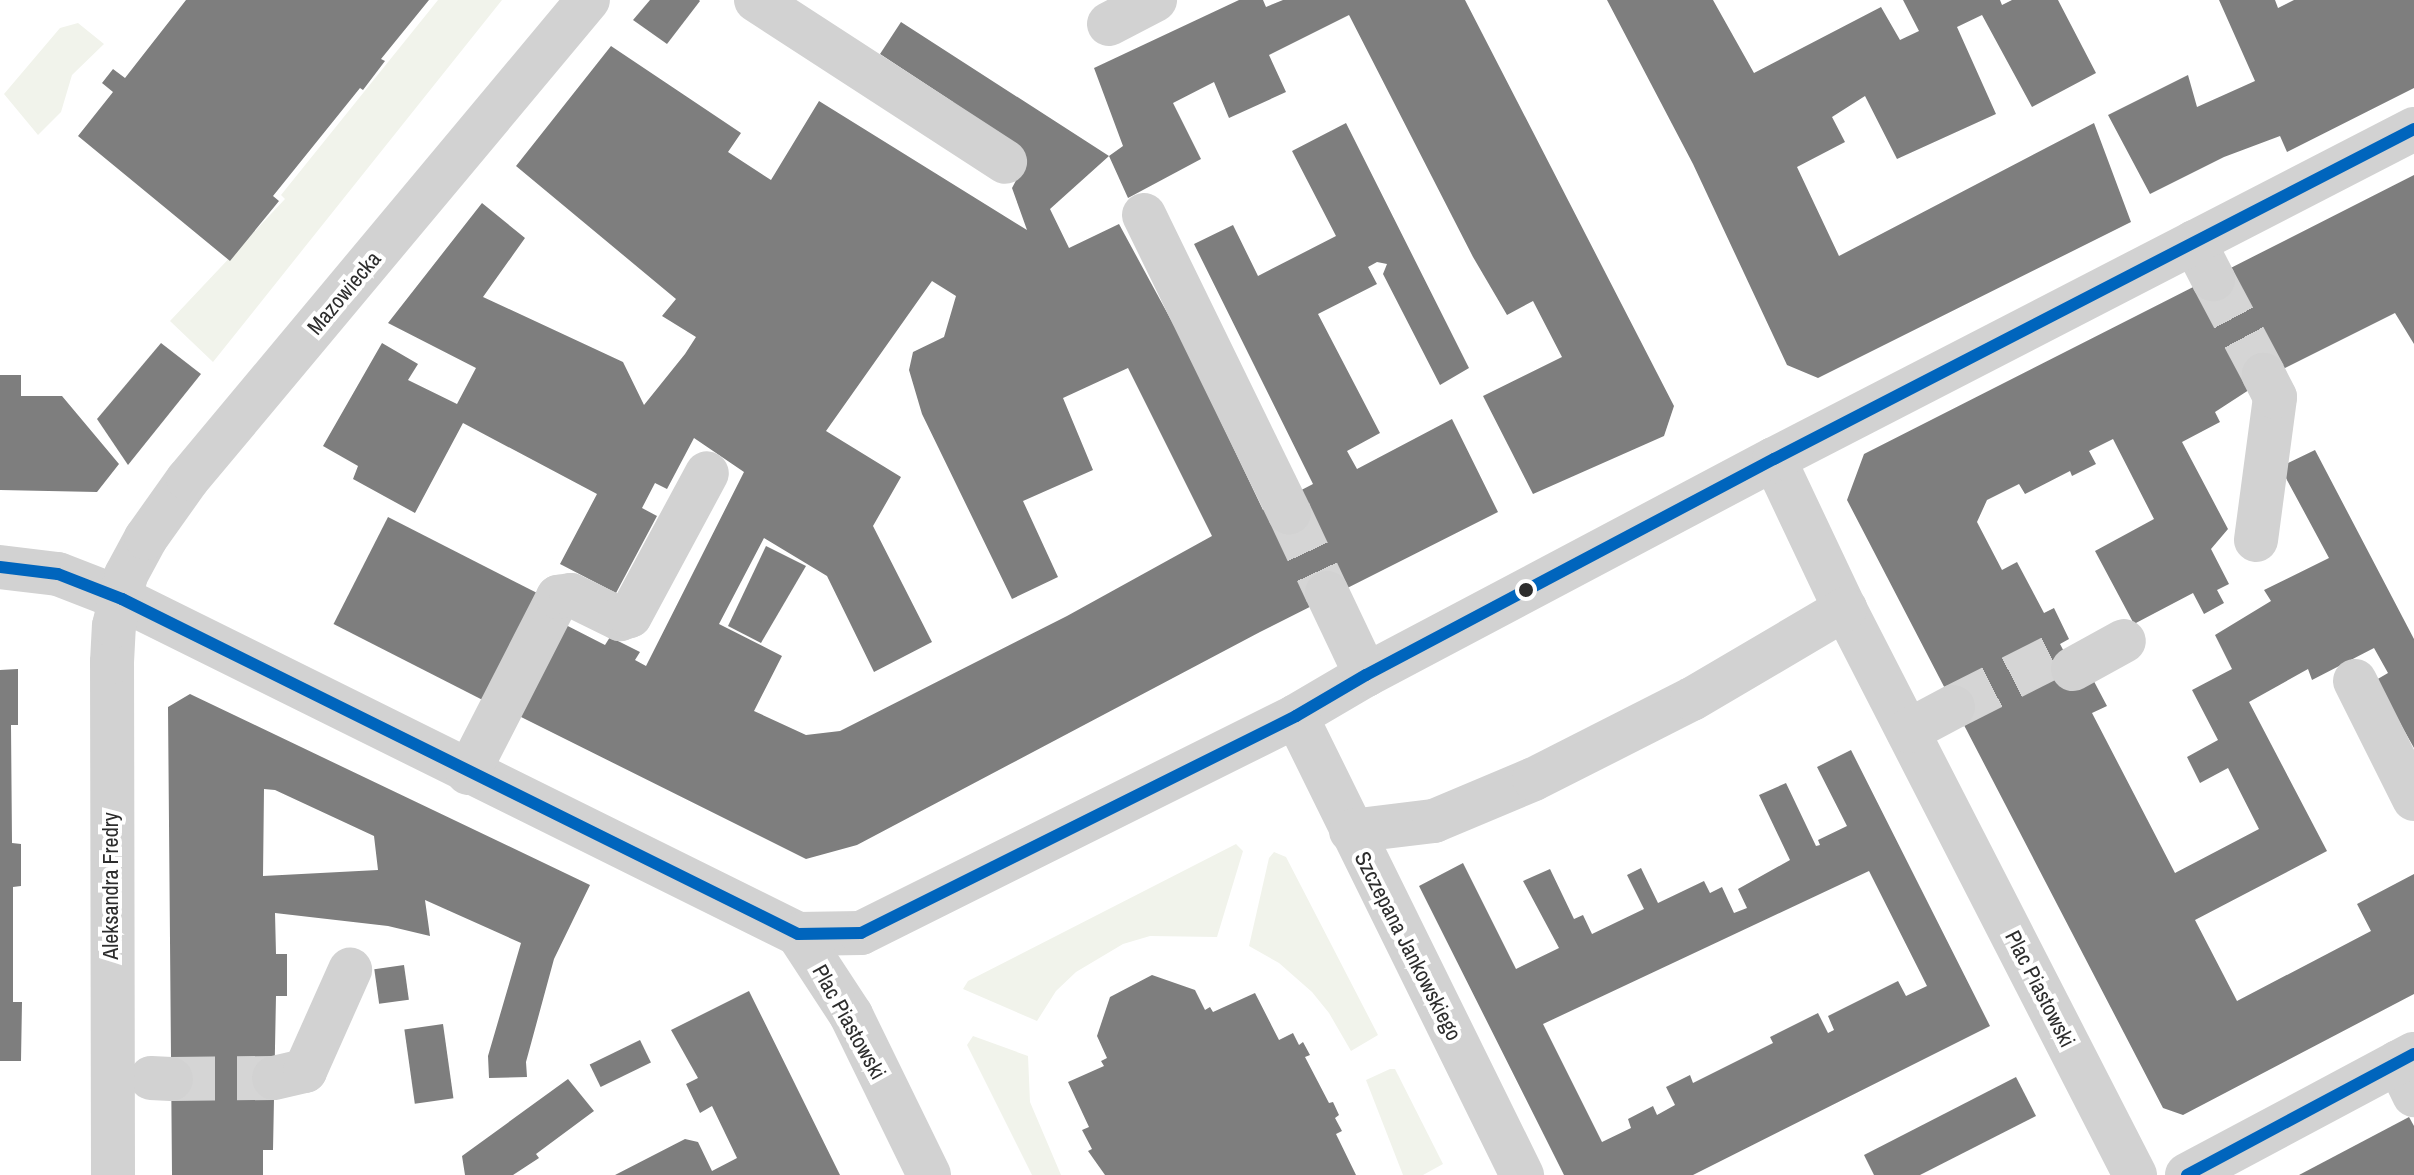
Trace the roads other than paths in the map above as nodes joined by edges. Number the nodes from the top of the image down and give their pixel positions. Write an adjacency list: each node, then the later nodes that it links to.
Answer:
1 (588, 0): 15 (street, Mazowiecka)
2 (756, 0): 6 (street)
3 (1155, 0): 4 (street)
4 (1109, 24)
5 (2414, 129): 9 (street, Plac Piastowski)
6 (1005, 162)
7 (1144, 215): 11 (street)
8 (2264, 375): 12 (street)
9 (1774, 459): 16 (street, Plac Piastowski); 19 (street, Plac Piastowski)
10 (707, 473): 24 (street)
11 (1289, 512)
12 (2256, 540)
13 (0, 567): 15 (street)
14 (1327, 593): 19 (street)
15 (122, 599): 24 (street); 31 (street, Aleksandra Fredry)
16 (1845, 609): 23 (street, Plac Piastowski); 26 (street)
17 (2120, 633): 18 (street)
18 (2069, 660)
19 (1366, 675): 21 (street, Plac Piastowski)
20 (2355, 681): 25 (street)
21 (1296, 716): 26 (street, Szczepana Jankowskiego); 27 (street, Plac Piastowski)
22 (1957, 716): 23 (street)
23 (1912, 740): 34 (street, Plac Piastowski)
24 (468, 773): 27 (street)
25 (2414, 799)
26 (1351, 831): 33 (street, Szczepana Jankowskiego)
27 (798, 934): 32 (street, Plac Piastowski)
28 (350, 970): 30 (street)
29 (2409, 1071): 35 (street)
30 (274, 1078)
31 (113, 1175)
32 (929, 1175)
33 (1522, 1175)
34 (2135, 1175)
35 (2187, 1175)

